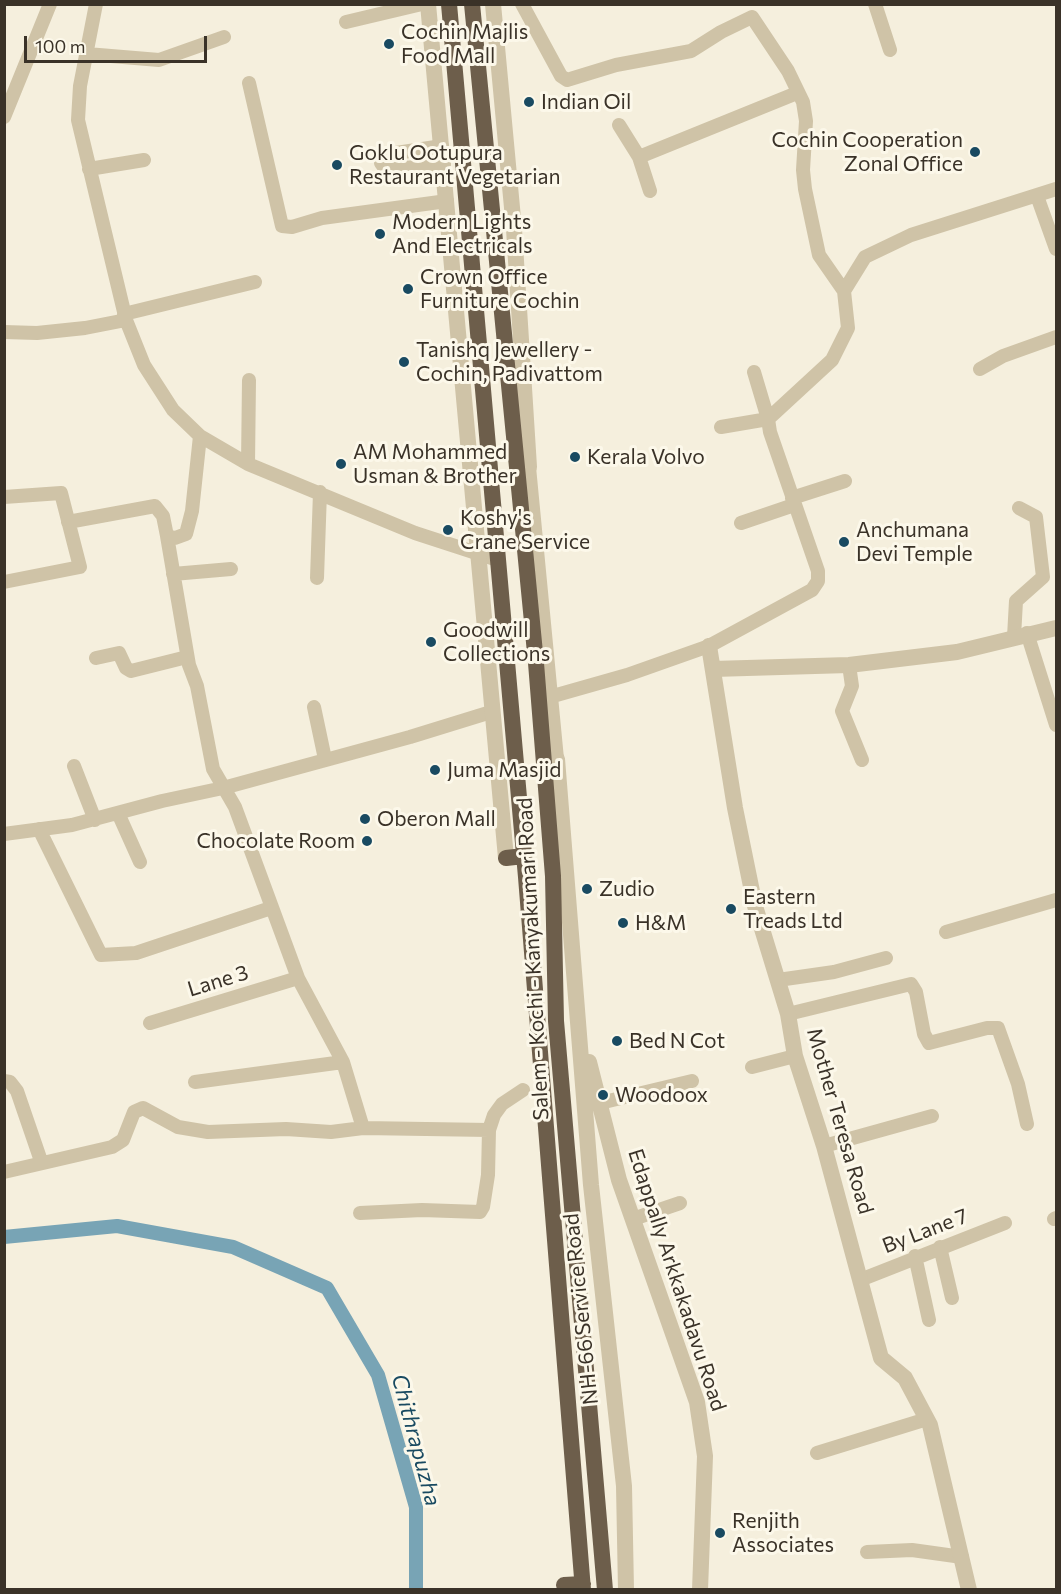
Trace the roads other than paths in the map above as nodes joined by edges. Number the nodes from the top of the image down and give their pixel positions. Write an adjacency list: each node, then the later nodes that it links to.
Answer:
1 (50, 4): 19 (street)
2 (96, 4): 14 (street)
3 (422, 4): 11 (street)
4 (428, 4): 21 (street)
5 (449, 4): 30 (highway, Salem - Kochi - Kanyakumari Road)
6 (472, 4): 18 (highway, Salem - Kochi - Kanyakumari Road)
7 (493, 4): 16 (street)
8 (522, 4): 10 (street)
9 (875, 4): 13 (street)
10 (754, 11): 17 (street)
11 (346, 22)
12 (224, 37): 14 (street)
13 (890, 50)
14 (87, 54): 25 (street)
15 (249, 83): 29 (street)
16 (502, 93): 18 (street); 47 (street)
17 (797, 93): 22 (street); 34 (street)
18 (480, 96): 40 (highway, Salem - Kochi - Kanyakumari Road)
19 (4, 117)
20 (619, 125): 22 (street)
21 (442, 146): 24 (street); 24 (street)
22 (639, 157): 27 (street)
23 (144, 160): 25 (street)
24 (444, 164): 29 (street)
25 (89, 169): 35 (street)
26 (1056, 189): 28 (street)
27 (650, 191)
28 (1037, 196): 32 (street); 34 (street)
29 (447, 201): 31 (street)
30 (469, 223): 31 (street); 42 (highway, Salem - Kochi - Kanyakumari Road)
31 (449, 225): 56 (street)
32 (1056, 249)
33 (255, 282): 35 (street)
34 (844, 291): 43 (street)
35 (125, 317): 36 (street); 45 (street)
36 (4, 332)
37 (1056, 337): 38 (street)
38 (980, 369)
39 (754, 372): 43 (street)
40 (507, 379): 42 (highway); 74 (highway, Salem - Kochi - Kanyakumari Road)
41 (249, 380): 46 (street)
42 (482, 380): 57 (highway, Salem - Kochi - Kanyakumari Road)
43 (768, 419): 44 (street); 51 (street)
44 (721, 427)
45 (200, 436): 46 (street); 55 (street)
46 (248, 464): 49 (street)
47 (529, 467): 69 (street)
48 (845, 481): 51 (street)
49 (320, 492): 56 (street); 60 (street)
50 (4, 497): 53 (street)
51 (793, 502): 54 (street); 64 (street)
52 (1019, 508): 63 (street)
53 (68, 522): 55 (street); 61 (street)
54 (741, 523)
55 (167, 536): 59 (street)
56 (478, 554): 57 (street); 71 (street)
57 (498, 560): 82 (highway, Salem - Kochi - Kanyakumari Road)
58 (231, 569): 59 (street)
59 (173, 574): 65 (street)
60 (317, 578)
61 (4, 582)
62 (1056, 628): 63 (street)
63 (1021, 635): 67 (street); 72 (street)
64 (709, 646): 68 (street, Mother Teresa Road); 69 (street)
65 (188, 657): 66 (street); 77 (street)
66 (96, 658)
67 (849, 665): 68 (street); 75 (street)
68 (713, 669): 90 (street, Mother Teresa Road)
69 (553, 696): 74 (street)
70 (314, 707): 73 (street)
71 (491, 712): 73 (street); 83 (street)
72 (1056, 724)
73 (325, 759): 77 (street)
74 (550, 760): 93 (street); 124 (highway, Salem - Kochi - Kanyakumari Road)
75 (862, 760)
76 (74, 766): 79 (street)
77 (223, 788): 78 (street); 86 (street)
78 (118, 813): 79 (street); 84 (street)
79 (95, 820): 80 (street)
80 (39, 829): 81 (street); 86 (street)
81 (4, 834)
82 (524, 856): 83 (highway); 122 (highway, Salem - Kochi - Kanyakumari Road)
83 (506, 858)
84 (140, 862)
85 (1056, 900): 87 (street)
86 (271, 908): 89 (street)
87 (946, 932)
88 (886, 958): 90 (street)
89 (298, 978): 92 (street, Lane 3); 95 (street)
90 (778, 980): 91 (street, Mother Teresa Road)
91 (788, 1014): 94 (street, Mother Teresa Road); 103 (street)
92 (150, 1023)
93 (578, 1023): 101 (street, Edappally Arkkakadavu Road); 125 (street, NH-66 Service Road)
94 (795, 1056): 96 (street); 106 (street, Mother Teresa Road)
95 (343, 1062): 99 (street); 104 (street)
96 (752, 1067)
97 (4, 1081): 107 (street)
98 (692, 1081): 101 (street)
99 (195, 1082)
100 (523, 1090): 105 (street)
101 (600, 1103): 111 (street, Edappally Arkkakadavu Road)
102 (932, 1116): 106 (street)
103 (1027, 1124)
104 (363, 1128): 105 (street); 107 (street)
105 (489, 1130): 110 (street)
106 (824, 1146): 115 (street, Mother Teresa Road)
107 (41, 1161): 108 (street)
108 (4, 1172)
109 (680, 1203): 111 (street)
110 (360, 1213)
111 (633, 1219): 126 (street, Edappally Arkkakadavu Road)
112 (1005, 1223): 113 (street, By Lane 7)
113 (940, 1247): 114 (street, By Lane 7); 116 (street)
114 (915, 1256): 115 (street, By Lane 7); 117 (street)
115 (860, 1280): 118 (street, Mother Teresa Road)
116 (952, 1298)
117 (929, 1320)
118 (927, 1419): 119 (street); 121 (street, Mother Teresa Road)
119 (817, 1453)
120 (867, 1552): 121 (street)
121 (962, 1557): 127 (street, Mother Teresa Road)
122 (583, 1587): 123 (highway)
123 (564, 1588)
124 (605, 1590)
125 (626, 1590)
126 (700, 1590)
127 (969, 1590)

